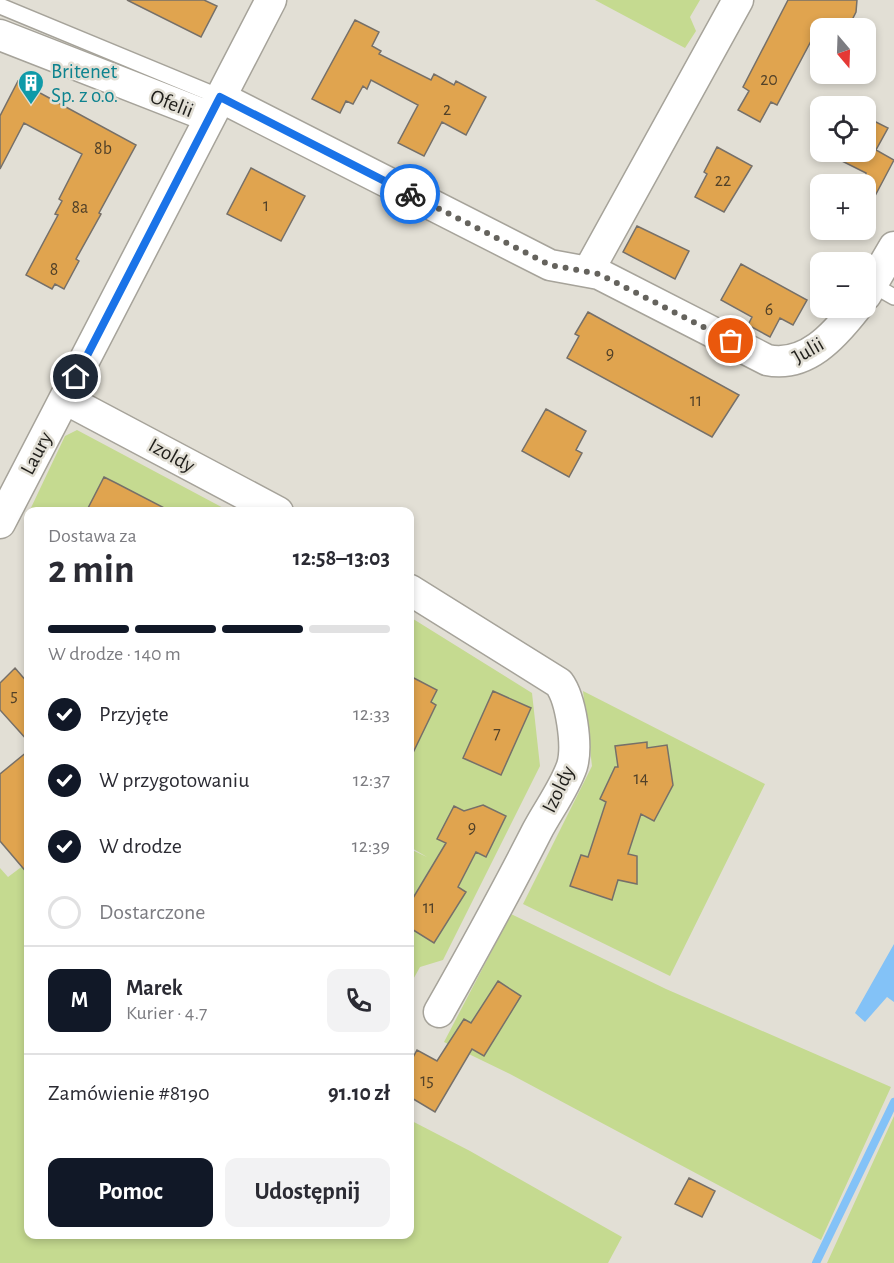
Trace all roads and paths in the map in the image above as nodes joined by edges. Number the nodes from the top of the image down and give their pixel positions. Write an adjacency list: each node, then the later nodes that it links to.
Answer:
1 (271, 0): 5 (street, Laury)
2 (738, 0): 7 (street)
3 (0, 6): 5 (lane)
4 (0, 35): 5 (street, Ofelii)
5 (215, 107): 7 (street, Julii); 10 (street, Laury)
6 (894, 247): 8 (street, Julii)
7 (589, 270): 9 (street, Julii)
8 (876, 287)
9 (850, 318)
10 (65, 399): 11 (street, Izoldy); 12 (street, Laury)
11 (270, 507)
12 (0, 523)
13 (414, 592): 14 (street, Izoldy)
14 (439, 1012)

